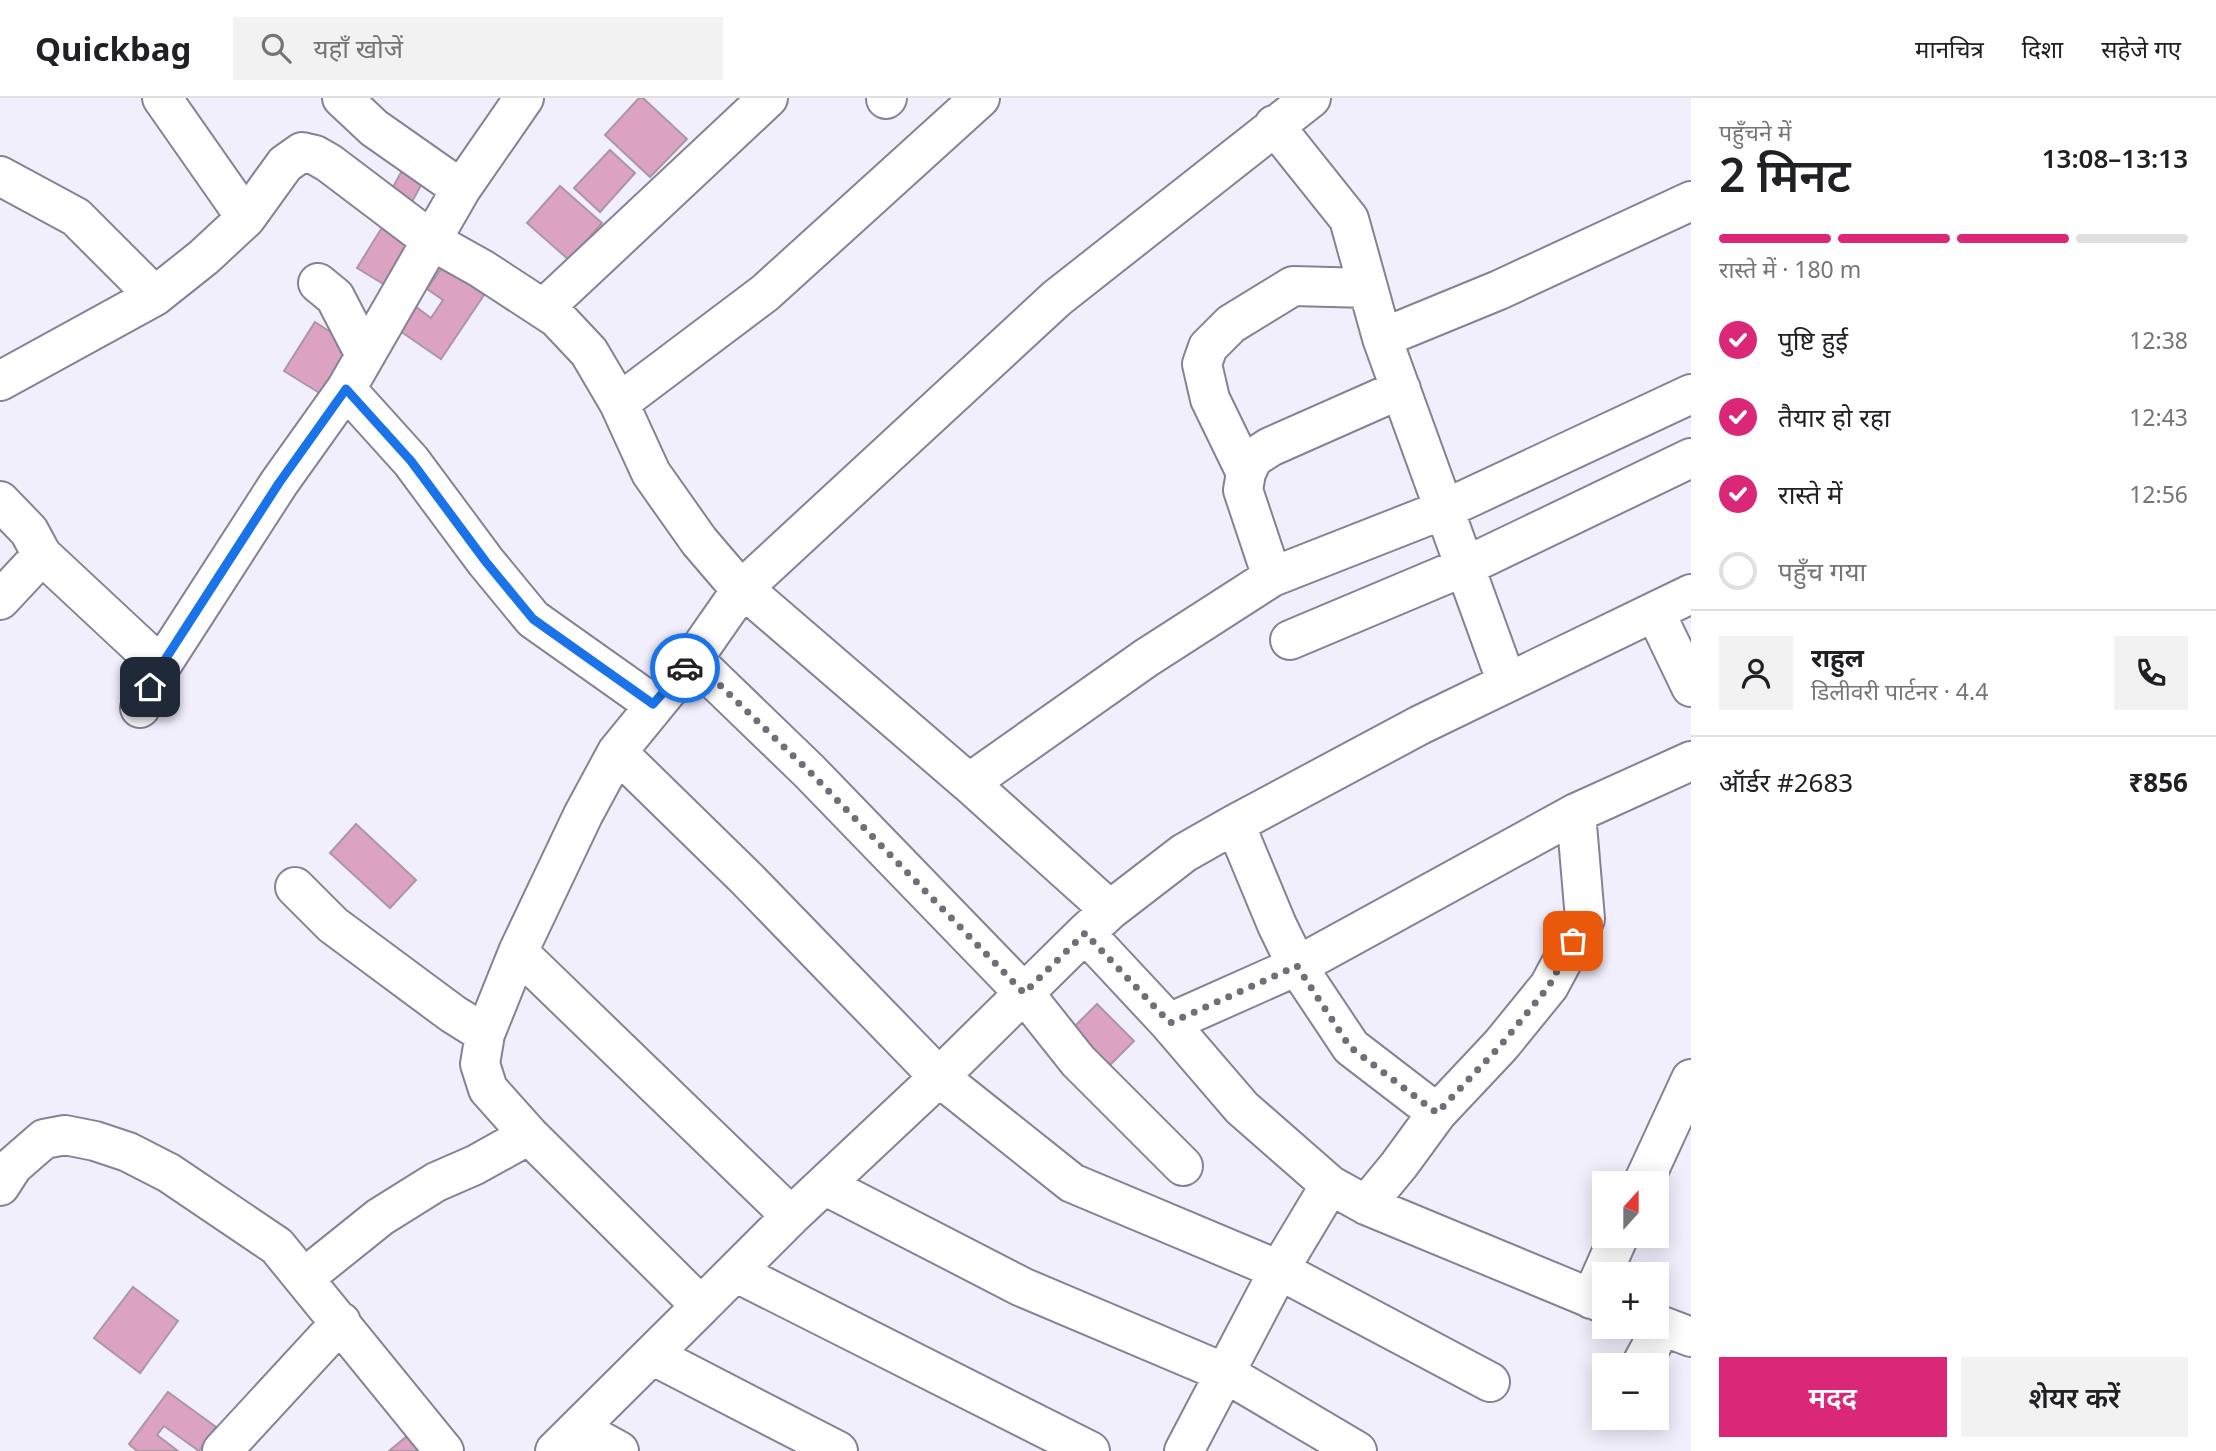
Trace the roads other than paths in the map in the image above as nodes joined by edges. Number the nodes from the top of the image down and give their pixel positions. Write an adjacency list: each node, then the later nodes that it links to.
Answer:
1 (162, 98): 11 (street)
2 (342, 98): 9 (street)
3 (524, 98): 9 (street)
4 (768, 98): 16 (street)
5 (980, 98): 23 (street)
6 (1311, 98): 7 (street)
7 (1274, 125): 14 (street); 31 (street)
8 (0, 176): 15 (street)
9 (461, 189): 12 (street)
10 (1691, 201): 17 (street)
11 (246, 218): 12 (street); 15 (street)
12 (432, 241): 16 (street); 18 (street)
13 (318, 283): 18 (street)
14 (1368, 288): 17 (street); 25 (street)
15 (155, 296): 19 (street)
16 (543, 309): 23 (street)
17 (1382, 338): 21 (street)
18 (365, 355): 20 (street)
19 (0, 381)
20 (346, 389): 37 (street); 40 (street)
21 (1401, 389): 25 (street); 27 (street)
22 (1691, 394): 27 (street)
23 (619, 403): 31 (street)
24 (1691, 458): 29 (street)
25 (1246, 473): 30 (street)
26 (0, 501): 28 (street)
27 (1446, 509): 29 (street); 30 (street)
28 (41, 555): 33 (street); 37 (street)
29 (1466, 566): 35 (street); 38 (street)
30 (1272, 578): 44 (street)
31 (741, 590): 36 (street); 44 (street)
32 (1691, 594): 34 (street)
33 (0, 600)
34 (1655, 612): 38 (street); 39 (street)
35 (1290, 640)
36 (693, 659): 40 (street); 51 (street)
37 (161, 666): 41 (street)
38 (1507, 683): 46 (street)
39 (1691, 687)
40 (653, 704): 42 (street)
41 (140, 708)
42 (617, 752): 49 (street); 54 (street)
43 (1691, 761): 45 (street)
44 (969, 783): 48 (street)
45 (1576, 813): 50 (street); 56 (street)
46 (1235, 824): 48 (street); 50 (street)
47 (295, 887): 53 (street)
48 (1098, 922): 51 (street); 52 (street)
49 (518, 953): 53 (street); 64 (street)
50 (1297, 966): 52 (street); 56 (street)
51 (1024, 993): 54 (street); 58 (street)
52 (1170, 1023): 61 (street)
53 (485, 1034): 57 (street)
54 (939, 1077): 60 (street); 65 (street)
55 (1691, 1079): 59 (street)
56 (1437, 1113): 63 (street)
57 (529, 1135): 67 (street); 69 (street)
58 (1183, 1167)
59 (1649, 1171)
60 (824, 1185): 64 (street); 74 (street)
61 (1330, 1185): 63 (street); 65 (street)
62 (0, 1186): 67 (street)
63 (1366, 1205): 68 (street)
64 (791, 1216): 66 (street)
65 (1279, 1270): 74 (street); 75 (street)
66 (737, 1273): 69 (street); 81 (street)
67 (304, 1278): 70 (street)
68 (1592, 1299)
69 (702, 1306): 73 (street)
70 (341, 1322): 77 (street); 78 (street)
71 (1669, 1329): 72 (street)
72 (1691, 1337)
73 (652, 1355): 76 (street); 80 (street)
74 (1225, 1373): 82 (street); 83 (street)
75 (1490, 1382)
76 (567, 1440): 79 (street)
77 (222, 1451)
78 (444, 1451)
79 (619, 1451)
80 (838, 1451)
81 (1090, 1451)
82 (1184, 1451)
83 (1357, 1451)

